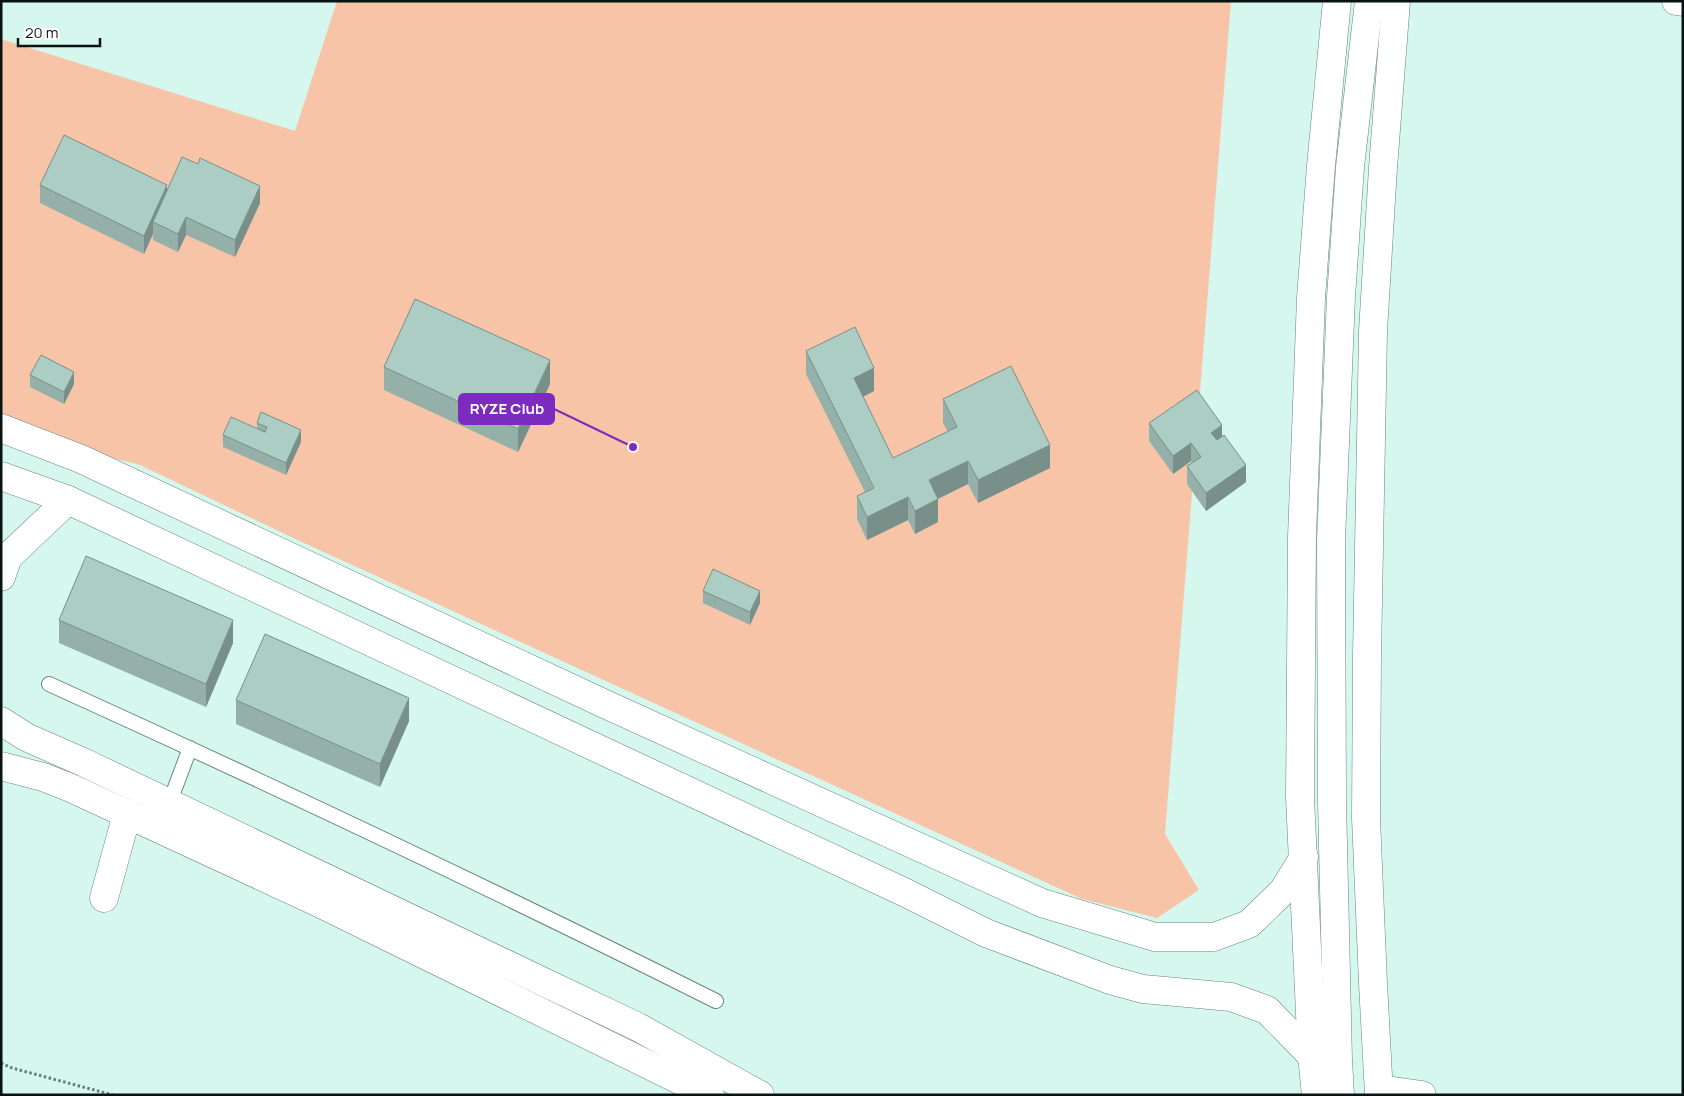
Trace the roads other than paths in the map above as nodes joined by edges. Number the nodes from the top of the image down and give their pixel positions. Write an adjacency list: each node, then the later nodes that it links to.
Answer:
1 (1337, 1): 16 (street)
2 (1368, 1): 24 (street)
3 (1396, 1): 20 (street)
4 (1676, 1): 5 (street)
5 (1683, 2)
6 (1, 428): 16 (street)
7 (1, 476): 8 (street)
8 (68, 500): 9 (street); 19 (street)
9 (1, 577)
10 (49, 684): 12 (lane)
11 (1, 721): 14 (street)
12 (190, 748): 14 (lane); 18 (lane)
13 (1, 766): 15 (street)
14 (168, 804): 22 (street)
15 (128, 814): 17 (street); 21 (street)
16 (1304, 857): 19 (street)
17 (104, 898)
18 (716, 1001)
19 (1312, 1056): 23 (street)
20 (1379, 1092): 25 (street)
21 (710, 1095)
22 (760, 1095)
23 (1316, 1095)
24 (1340, 1095)
25 (1422, 1095)

